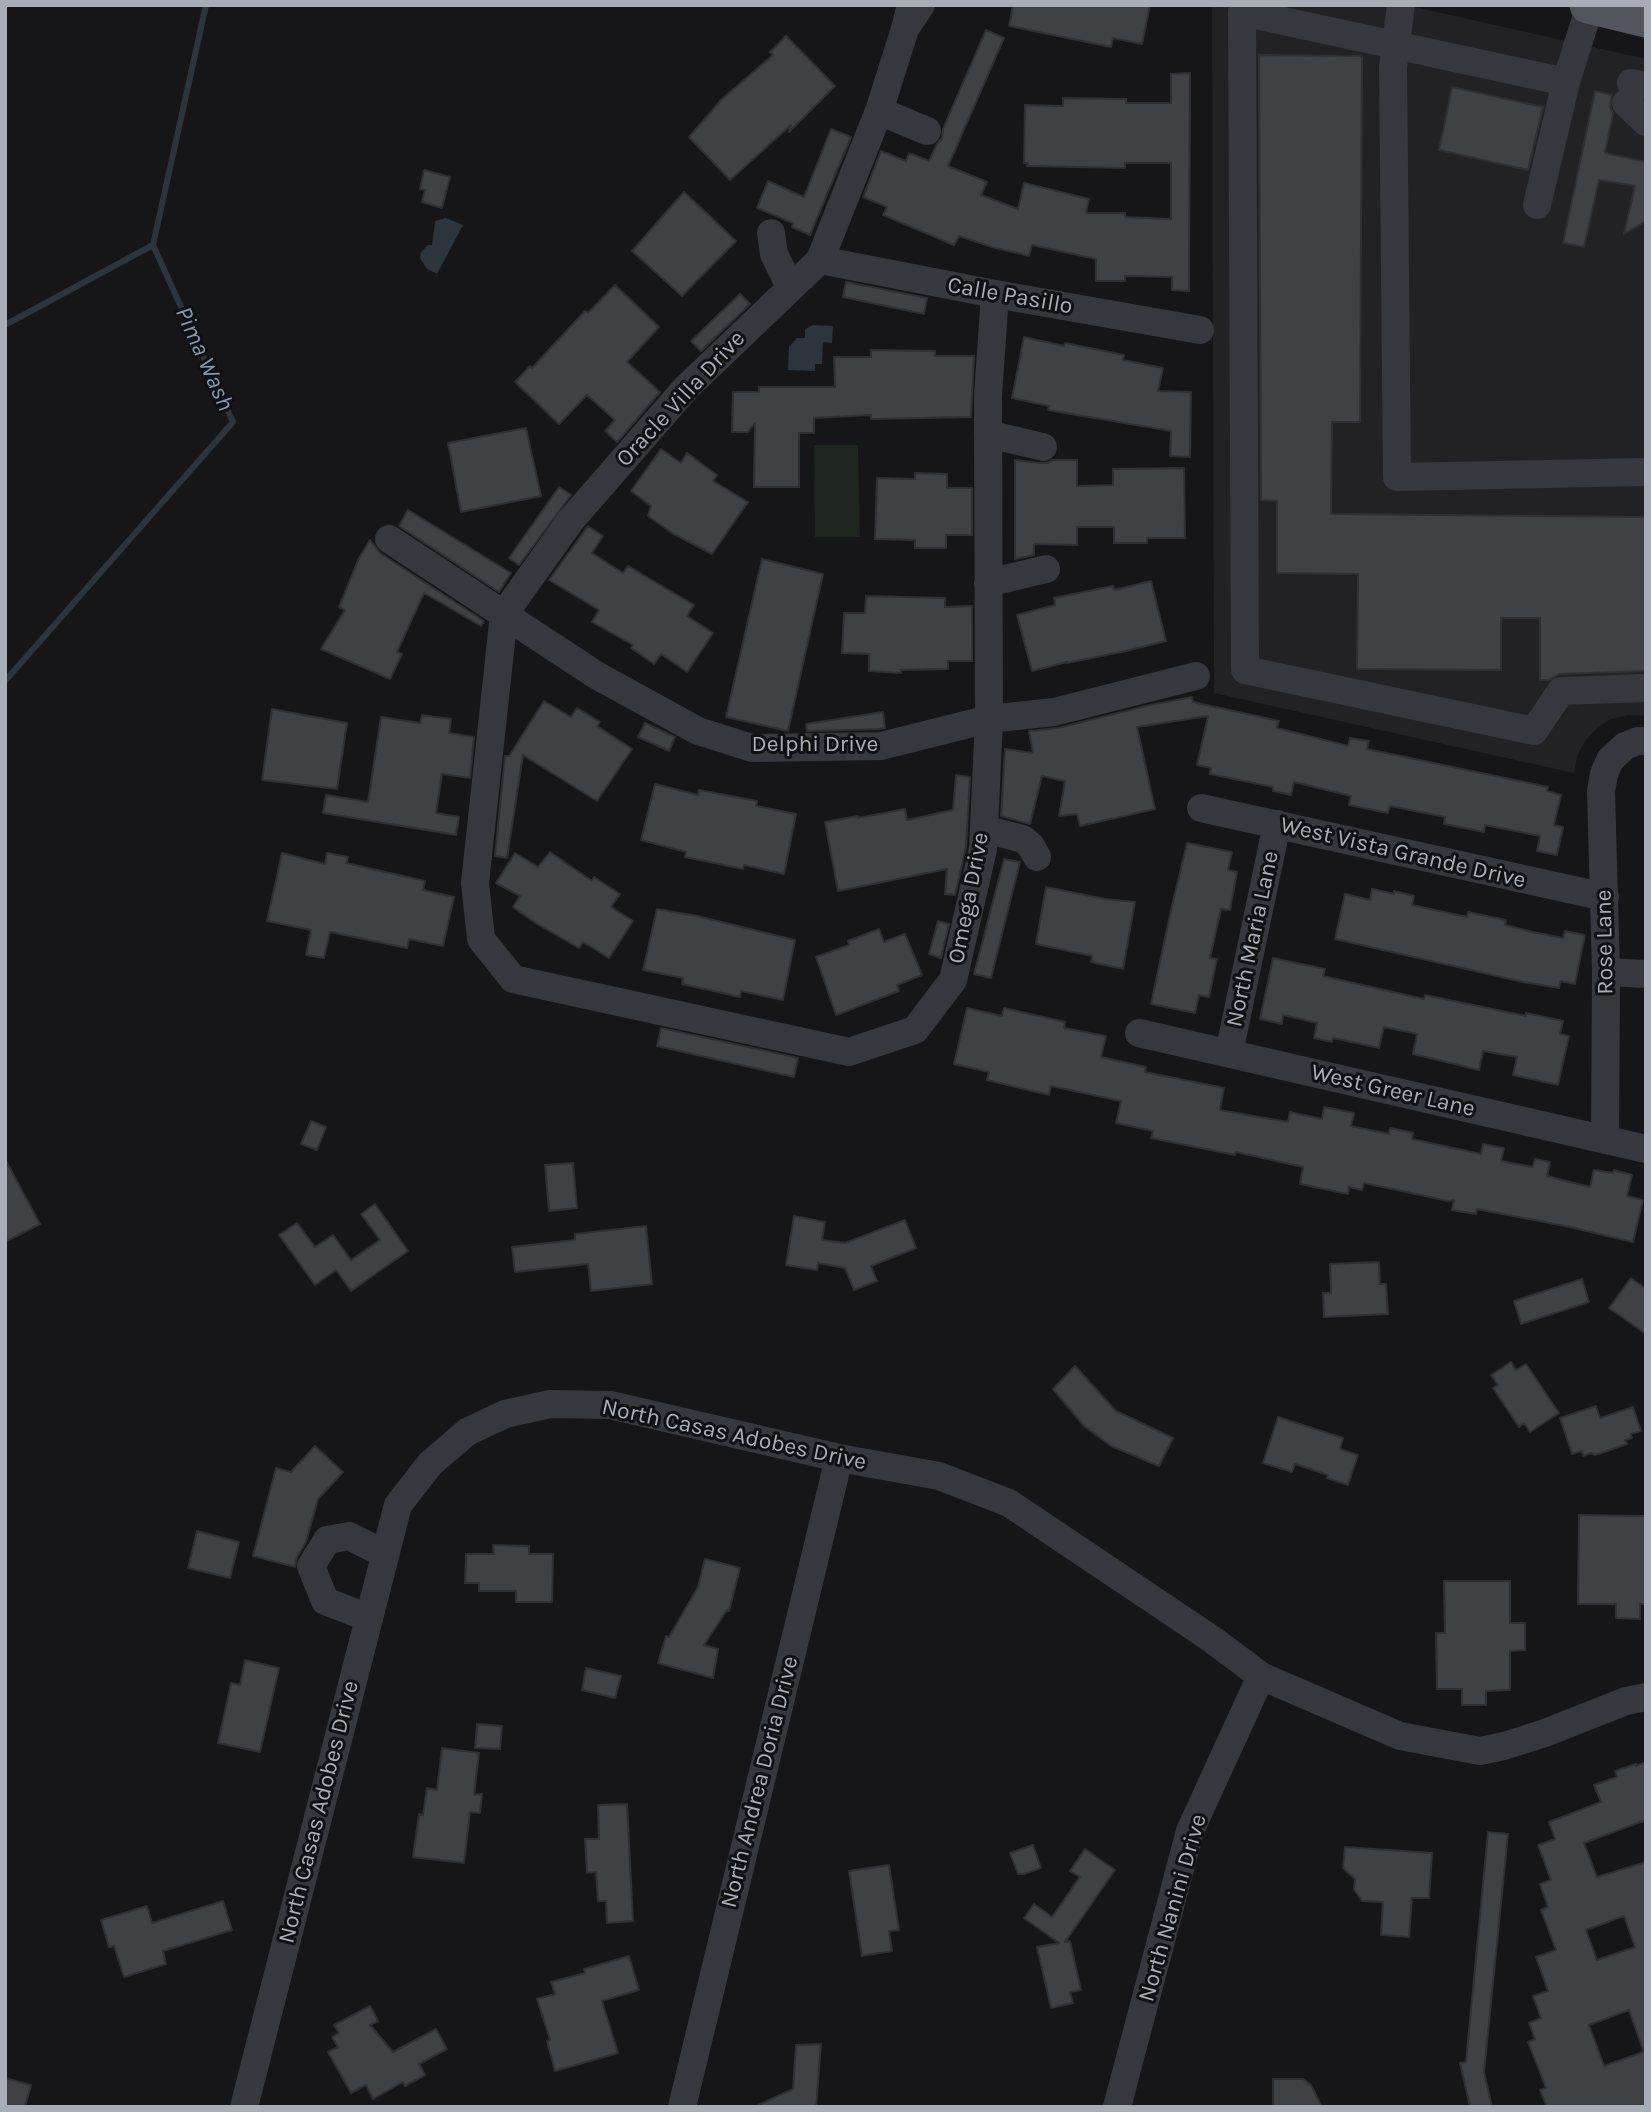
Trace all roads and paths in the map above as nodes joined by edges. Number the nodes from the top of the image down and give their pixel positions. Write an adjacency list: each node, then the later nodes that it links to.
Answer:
1 (921, 5): 5 (street, Oracle Villa Drive)
2 (1401, 5): 7 (street)
3 (1589, 6): 6 (main road); 8 (street)
4 (1242, 8): 7 (street); 25 (street)
5 (908, 17): 9 (street, Oracle Villa Drive)
6 (1646, 19)
7 (1396, 44): 8 (street); 19 (street)
8 (1566, 82): 11 (street)
9 (879, 111): 10 (street); 13 (street, Oracle Villa Drive)
10 (926, 131)
11 (1537, 205)
12 (771, 233): 14 (street)
13 (820, 260): 14 (street, Oracle Villa Drive); 15 (street, Calle Pasillo)
14 (790, 287): 23 (street, Oracle Villa Drive)
15 (995, 294): 16 (street, Calle Pasillo); 17 (street, Omega Drive)
16 (1200, 330)
17 (988, 435): 18 (street); 22 (street, Omega Drive)
18 (1044, 447)
19 (1646, 472)
20 (389, 538): 23 (street, Delphi Drive)
21 (1046, 569): 22 (street)
22 (988, 583): 26 (street, Omega Drive)
23 (504, 614): 26 (street, Delphi Drive); 28 (street, Oracle Villa Drive)
24 (1196, 677): 26 (street, Delphi Drive)
25 (1646, 688)
26 (989, 719): 31 (street, Omega Drive)
27 (1633, 746): 33 (street, Rose Lane)
28 (486, 778): 31 (street, Omega Drive)
29 (1201, 808): 30 (street, West Vista Grande Drive)
30 (1277, 824): 33 (street, West Vista Grande Drive); 37 (street, North Maria Lane)
31 (984, 829): 32 (street)
32 (1037, 857)
33 (1605, 897): 34 (street, Rose Lane)
34 (1606, 972): 35 (street); 38 (street, Rose Lane)
35 (1646, 974)
36 (1139, 1033): 37 (street, West Greer Lane)
37 (1229, 1054): 38 (street, West Greer Lane)
38 (1605, 1140): 39 (street, West Greer Lane)
39 (1646, 1149)
40 (839, 1458): 41 (street, North Casas Adobes Drive); 43 (street, North Casas Adobes Drive); 46 (street, North Andrea Doria Drive)
41 (385, 1554): 42 (street, North Casas Adobes Drive); 42 (street)
42 (369, 1618): 45 (street, North Casas Adobes Drive)
43 (1261, 1676): 44 (street, North Casas Adobes Drive); 47 (street, North Nanini Drive)
44 (1646, 1697)
45 (244, 2107)
46 (682, 2107)
47 (1117, 2107)

